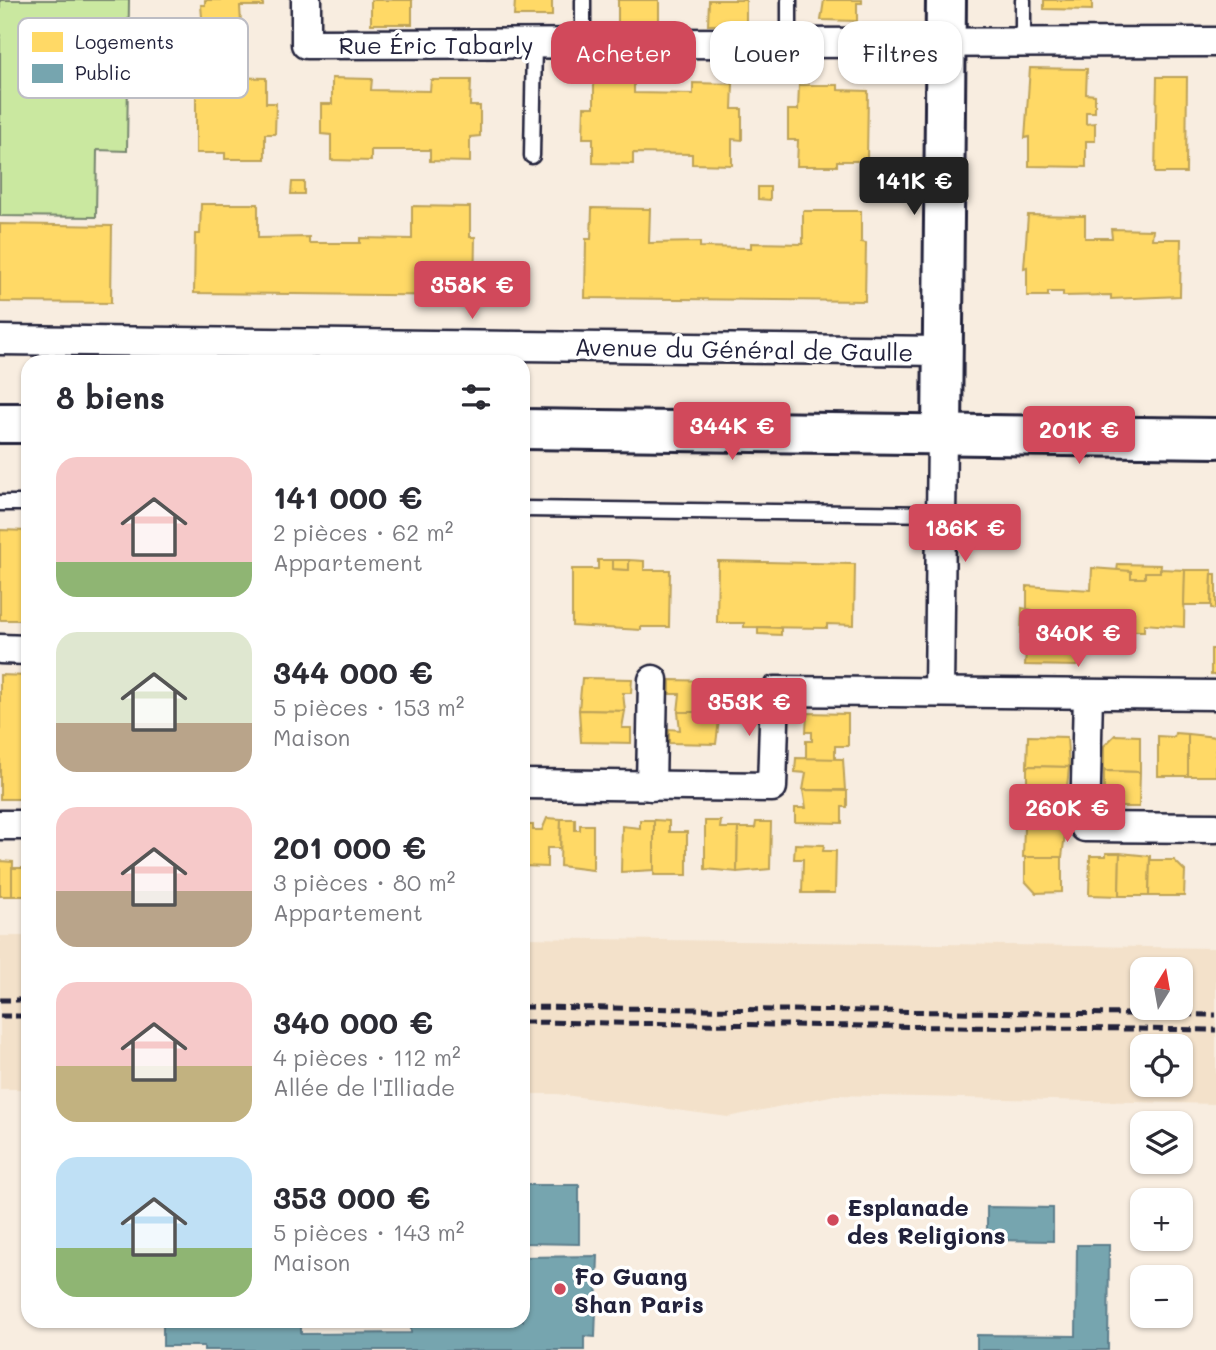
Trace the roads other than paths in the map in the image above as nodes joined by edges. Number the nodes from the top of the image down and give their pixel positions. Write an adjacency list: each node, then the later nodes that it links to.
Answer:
1 (306, 0): 12 (street, Rue Éric Tabarly)
2 (583, 0): 6 (lane)
3 (789, 0): 7 (lane)
4 (946, 0): 8 (main road)
5 (1023, 0): 10 (lane)
6 (583, 21)
7 (789, 21)
8 (946, 21)
9 (962, 41): 10 (street, Rue Éric Tabarly)
10 (1023, 42): 11 (street, Rue Éric Tabarly)
11 (1216, 42)
12 (534, 43): 13 (street, Rue Éric Tabarly); 15 (lane)
13 (551, 43)
14 (946, 84): 17 (main road)
15 (532, 156)
16 (0, 340): 17 (street, Avenue du Général de Gaulle)
17 (943, 351): 21 (main road)
18 (0, 423): 19 (main road)
19 (21, 423)
20 (530, 429): 21 (main road)
21 (942, 435): 22 (main road); 26 (street)
22 (1216, 438)
23 (0, 503): 24 (lane)
24 (21, 503)
25 (530, 509): 26 (lane)
26 (941, 514): 30 (street)
27 (0, 649): 28 (street)
28 (21, 650)
29 (653, 680): 34 (street)
30 (939, 692): 31 (street); 34 (street)
31 (1087, 694): 32 (street); 37 (street)
32 (1216, 695)
33 (530, 784): 34 (street)
34 (651, 786)
35 (0, 825): 36 (street)
36 (21, 825)
37 (1216, 828)

